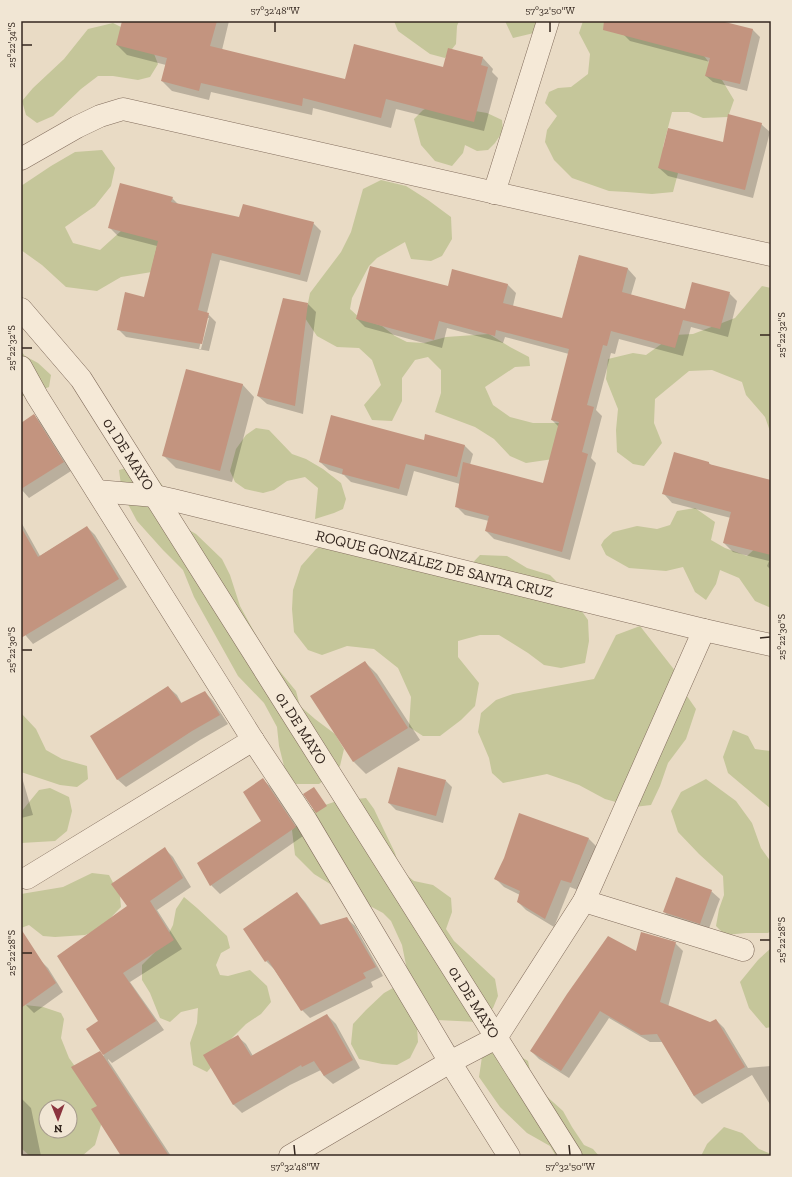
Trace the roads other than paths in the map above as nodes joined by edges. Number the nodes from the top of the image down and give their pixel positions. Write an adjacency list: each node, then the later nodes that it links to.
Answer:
1 (548, 21): 3 (street)
2 (21, 158): 3 (street)
3 (494, 193): 4 (street)
4 (771, 255)
5 (21, 309): 8 (street, 01 DE MAYO)
6 (21, 367): 7 (street)
7 (97, 491): 8 (street, ROQUE GONZÁLEZ DE SANTA CRUZ); 11 (street)
8 (155, 496): 9 (street, ROQUE GONZÁLEZ DE SANTA CRUZ); 15 (street, 01 DE MAYO)
9 (704, 630): 10 (street, ROQUE GONZÁLEZ DE SANTA CRUZ); 13 (street)
10 (771, 645)
11 (253, 740): 12 (street); 16 (street)
12 (27, 878)
13 (584, 901): 14 (street); 15 (street)
14 (743, 950)
15 (496, 1038): 16 (street); 19 (street, 01 DE MAYO)
16 (450, 1062): 17 (street); 18 (street)
17 (290, 1156)
18 (509, 1156)
19 (571, 1156)

